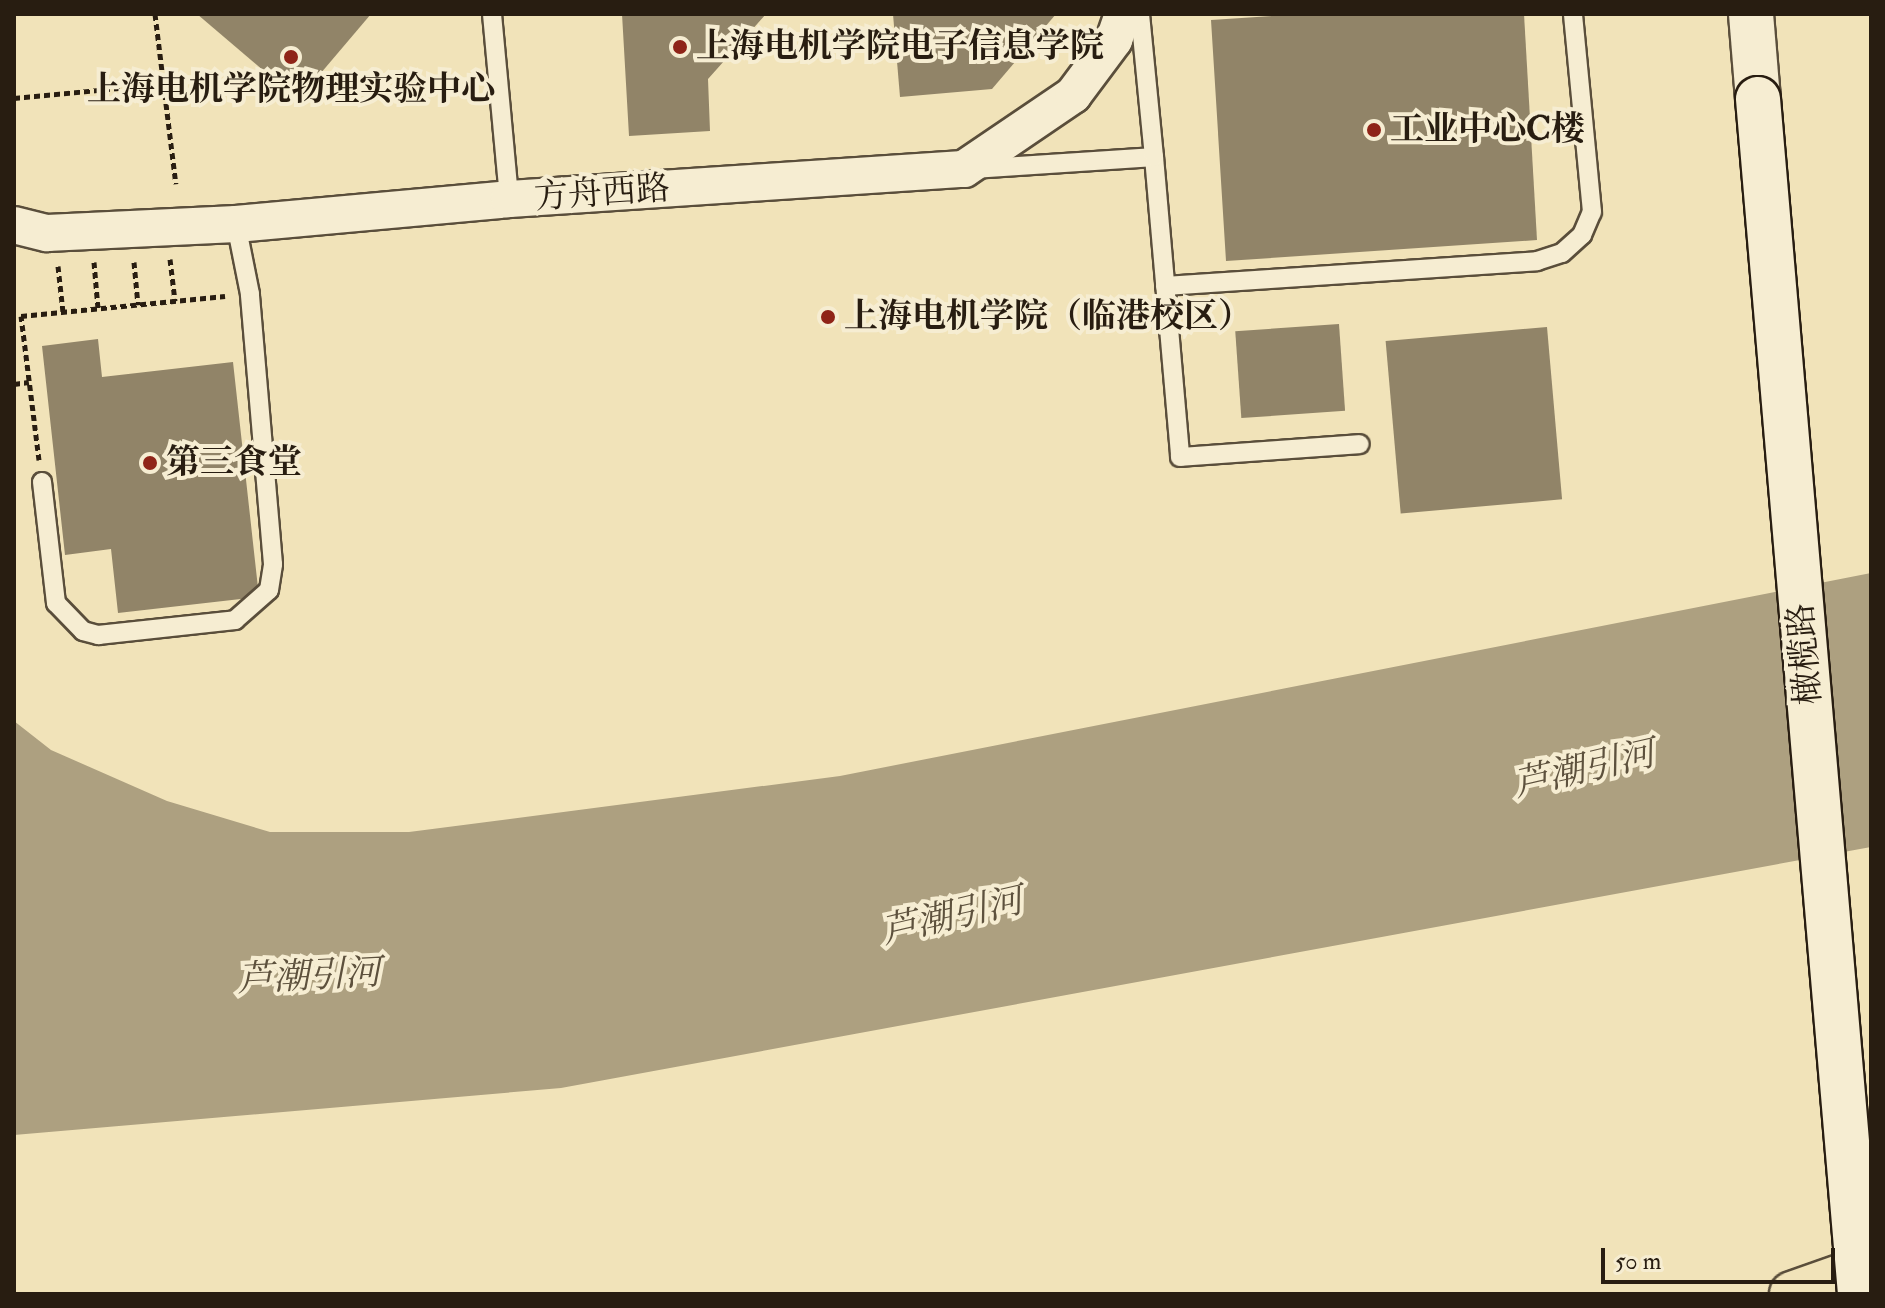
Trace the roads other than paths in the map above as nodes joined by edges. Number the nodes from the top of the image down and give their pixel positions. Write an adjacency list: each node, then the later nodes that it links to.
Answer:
1 (492, 14): 8 (lane)
2 (1123, 14): 7 (street)
3 (1140, 14): 6 (lane)
4 (1573, 14): 11 (lane)
5 (1751, 14): 16 (main road, 橄榄路, bridge)
6 (1154, 157): 7 (lane); 11 (lane)
7 (964, 169): 8 (street, 方舟西路)
8 (509, 199): 9 (street, 方舟西路)
9 (236, 224): 10 (street, 方舟西路); 13 (lane)
10 (14, 225)
11 (1165, 286): 12 (lane)
12 (1360, 444)
13 (42, 482)
14 (1871, 1266): 15 (highway)
15 (1792, 1294)
16 (1860, 1294)

